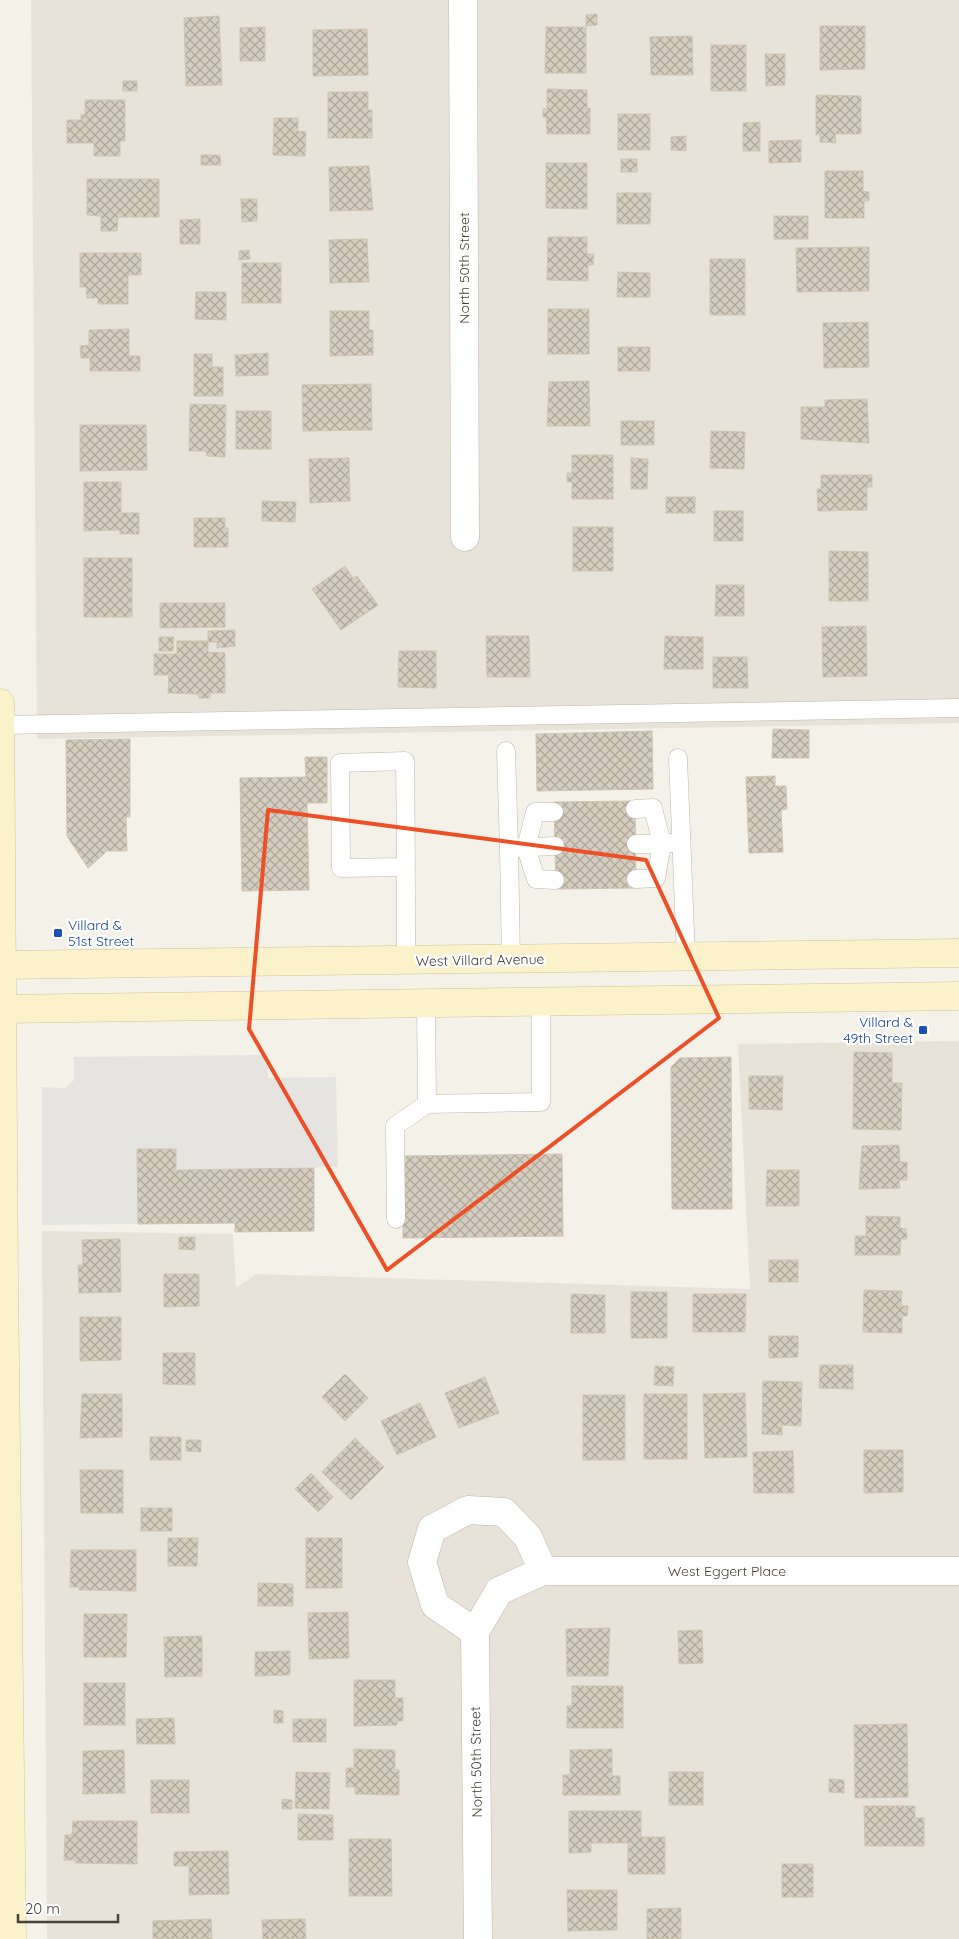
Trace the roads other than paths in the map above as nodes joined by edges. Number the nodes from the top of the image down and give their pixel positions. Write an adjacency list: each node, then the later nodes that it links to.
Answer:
1 (463, 0): 2 (street, North 50th Street)
2 (465, 537)
3 (0, 703): 5 (street)
4 (959, 708): 5 (lane)
5 (0, 725): 22 (street)
6 (506, 751): 14 (lane)
7 (678, 758): 10 (lane)
8 (635, 809): 12 (lane)
9 (554, 812): 14 (lane)
10 (681, 843): 12 (lane); 19 (lane)
11 (636, 844): 12 (lane)
12 (662, 844): 16 (lane)
13 (555, 846): 14 (lane)
14 (517, 848): 17 (lane); 20 (lane)
15 (406, 867): 15 (lane); 21 (lane)
16 (636, 879)
17 (556, 880)
18 (959, 953): 19 (street, West Villard Avenue)
19 (686, 957): 20 (street, West Villard Avenue)
20 (511, 960): 21 (street, West Villard Avenue)
21 (406, 961): 22 (street, West Villard Avenue)
22 (1, 966): 26 (street)
23 (959, 996): 24 (street)
24 (541, 1001): 25 (street); 27 (lane)
25 (426, 1003): 26 (street); 27 (lane)
26 (1, 1009): 29 (street)
27 (427, 1104): 28 (lane)
28 (396, 1219)
29 (2, 1284): 33 (street)
30 (543, 1571): 31 (street, West Eggert Place); 32 (street, West Eggert Place); 32 (street)
31 (959, 1571)
32 (474, 1632): 34 (street, North 50th Street)
33 (12, 1939)
34 (478, 1939)

